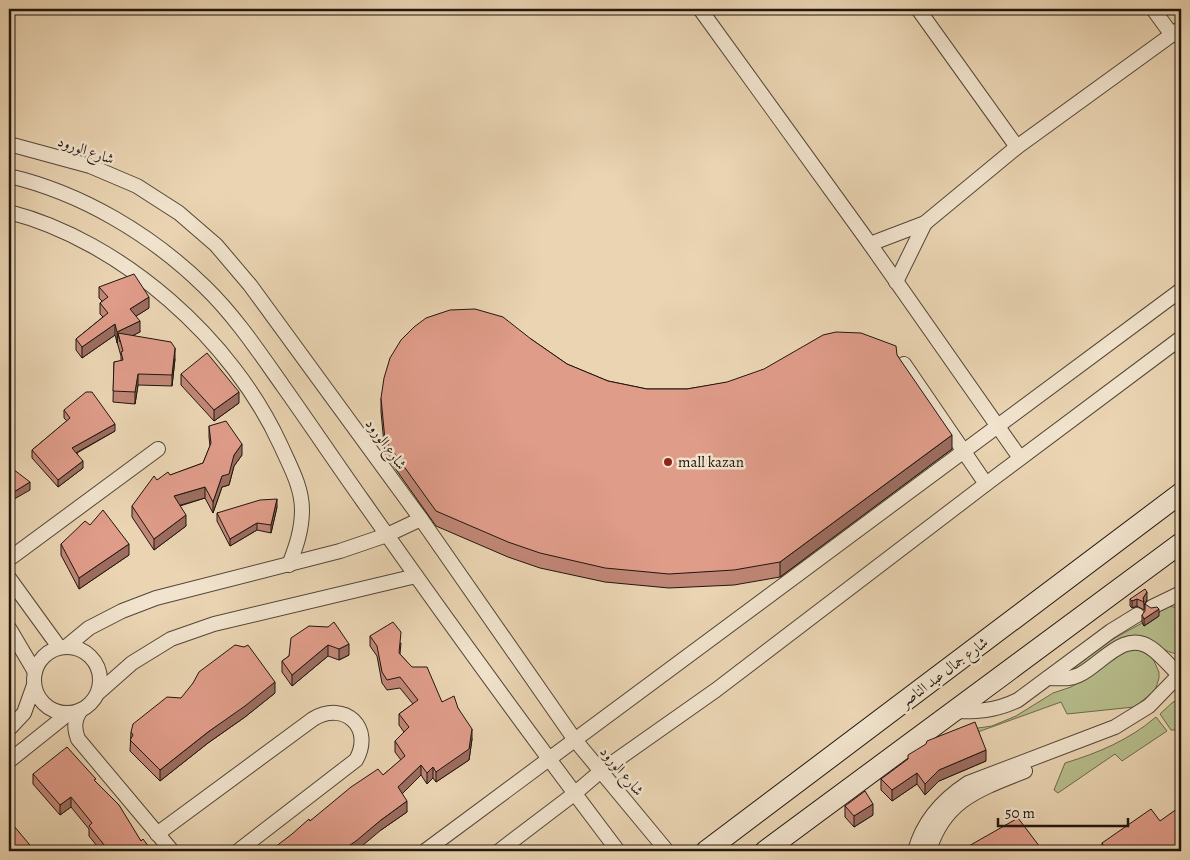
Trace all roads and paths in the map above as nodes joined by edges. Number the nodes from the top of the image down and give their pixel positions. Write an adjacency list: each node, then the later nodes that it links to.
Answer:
1 (700, 9): 10 (street)
2 (918, 9): 6 (street)
3 (1153, 9): 4 (street)
4 (1177, 31): 6 (street)
5 (9, 144): 21 (street, شارع الورود)
6 (1017, 146): 9 (street)
7 (9, 176): 22 (street)
8 (9, 212): 25 (street)
9 (925, 223): 10 (street); 11 (street)
10 (870, 244): 11 (street)
11 (896, 282): 15 (street)
12 (1181, 290): 15 (street)
13 (1181, 338): 18 (street)
14 (904, 364): 17 (street)
15 (998, 427): 17 (street); 18 (street)
16 (158, 449): 24 (street)
17 (964, 452): 19 (street); 40 (street)
18 (1020, 458): 19 (street)
19 (986, 484): 43 (street)
20 (1181, 493): 52 (main road, شارع جمال عبد الناصر)
21 (421, 519): 22 (street); 40 (street, شارع الورود)
22 (387, 536): 25 (street); 26 (street)
23 (1181, 543): 37 (main road)
24 (9, 559)
25 (289, 565): 32 (street)
26 (416, 576): 36 (street); 41 (street)
27 (9, 578): 32 (street)
28 (1181, 593): 29 (street)
29 (1152, 606)
30 (1137, 615): 34 (street)
31 (9, 628): 35 (street)
32 (62, 647): 35 (street); 36 (street)
33 (1181, 677): 34 (street); 54 (street); 55 (street)
34 (1048, 678): 37 (street)
35 (34, 679): 38 (street); 39 (street)
36 (98, 693): 38 (street)
37 (952, 711): 53 (main road)
38 (75, 712): 42 (street); 45 (street)
39 (9, 729)
40 (576, 740): 41 (street); 43 (street, شارع الورود)
41 (548, 759): 44 (street); 48 (street)
42 (9, 761)
43 (601, 771): 44 (street); 51 (street, شارع الورود)
44 (574, 794): 49 (street); 50 (street)
45 (157, 834): 46 (street); 47 (street)
46 (172, 851)
47 (238, 851)
48 (425, 851)
49 (499, 851)
50 (618, 851)
51 (667, 851)
52 (706, 851)
53 (765, 851)
54 (915, 851)
55 (928, 851)

